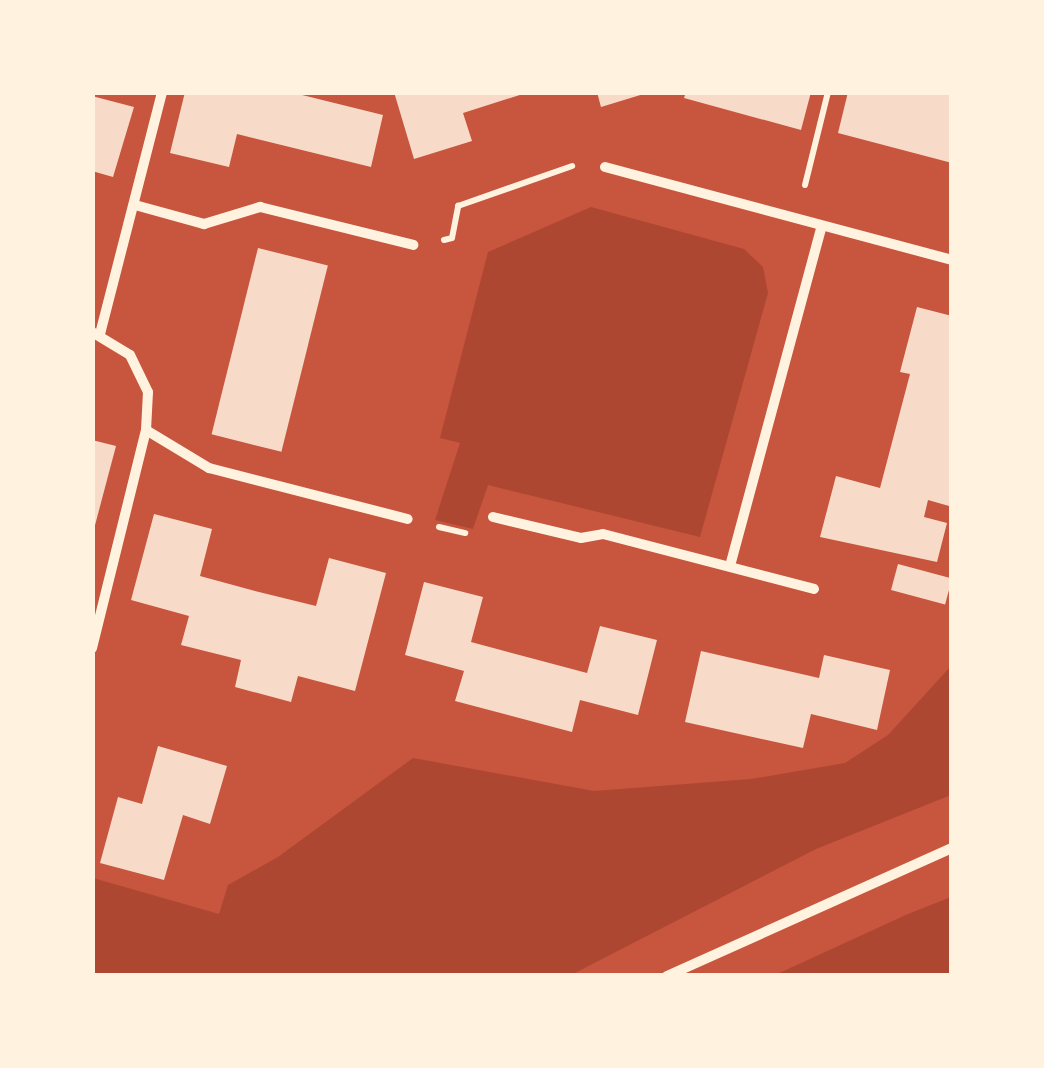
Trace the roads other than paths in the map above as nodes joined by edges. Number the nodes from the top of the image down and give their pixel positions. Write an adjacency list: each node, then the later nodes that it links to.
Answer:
1 (162, 92): 3 (street)
2 (606, 167): 4 (street)
3 (135, 205): 5 (street); 7 (street)
4 (821, 228): 6 (street); 11 (street)
5 (413, 245)
6 (952, 260)
7 (96, 334): 8 (street)
8 (146, 430): 10 (street); 13 (street)
9 (493, 517): 11 (street)
10 (408, 519)
11 (730, 566): 12 (street)
12 (814, 589)
13 (92, 648)
14 (952, 848): 15 (street)
15 (667, 976)

